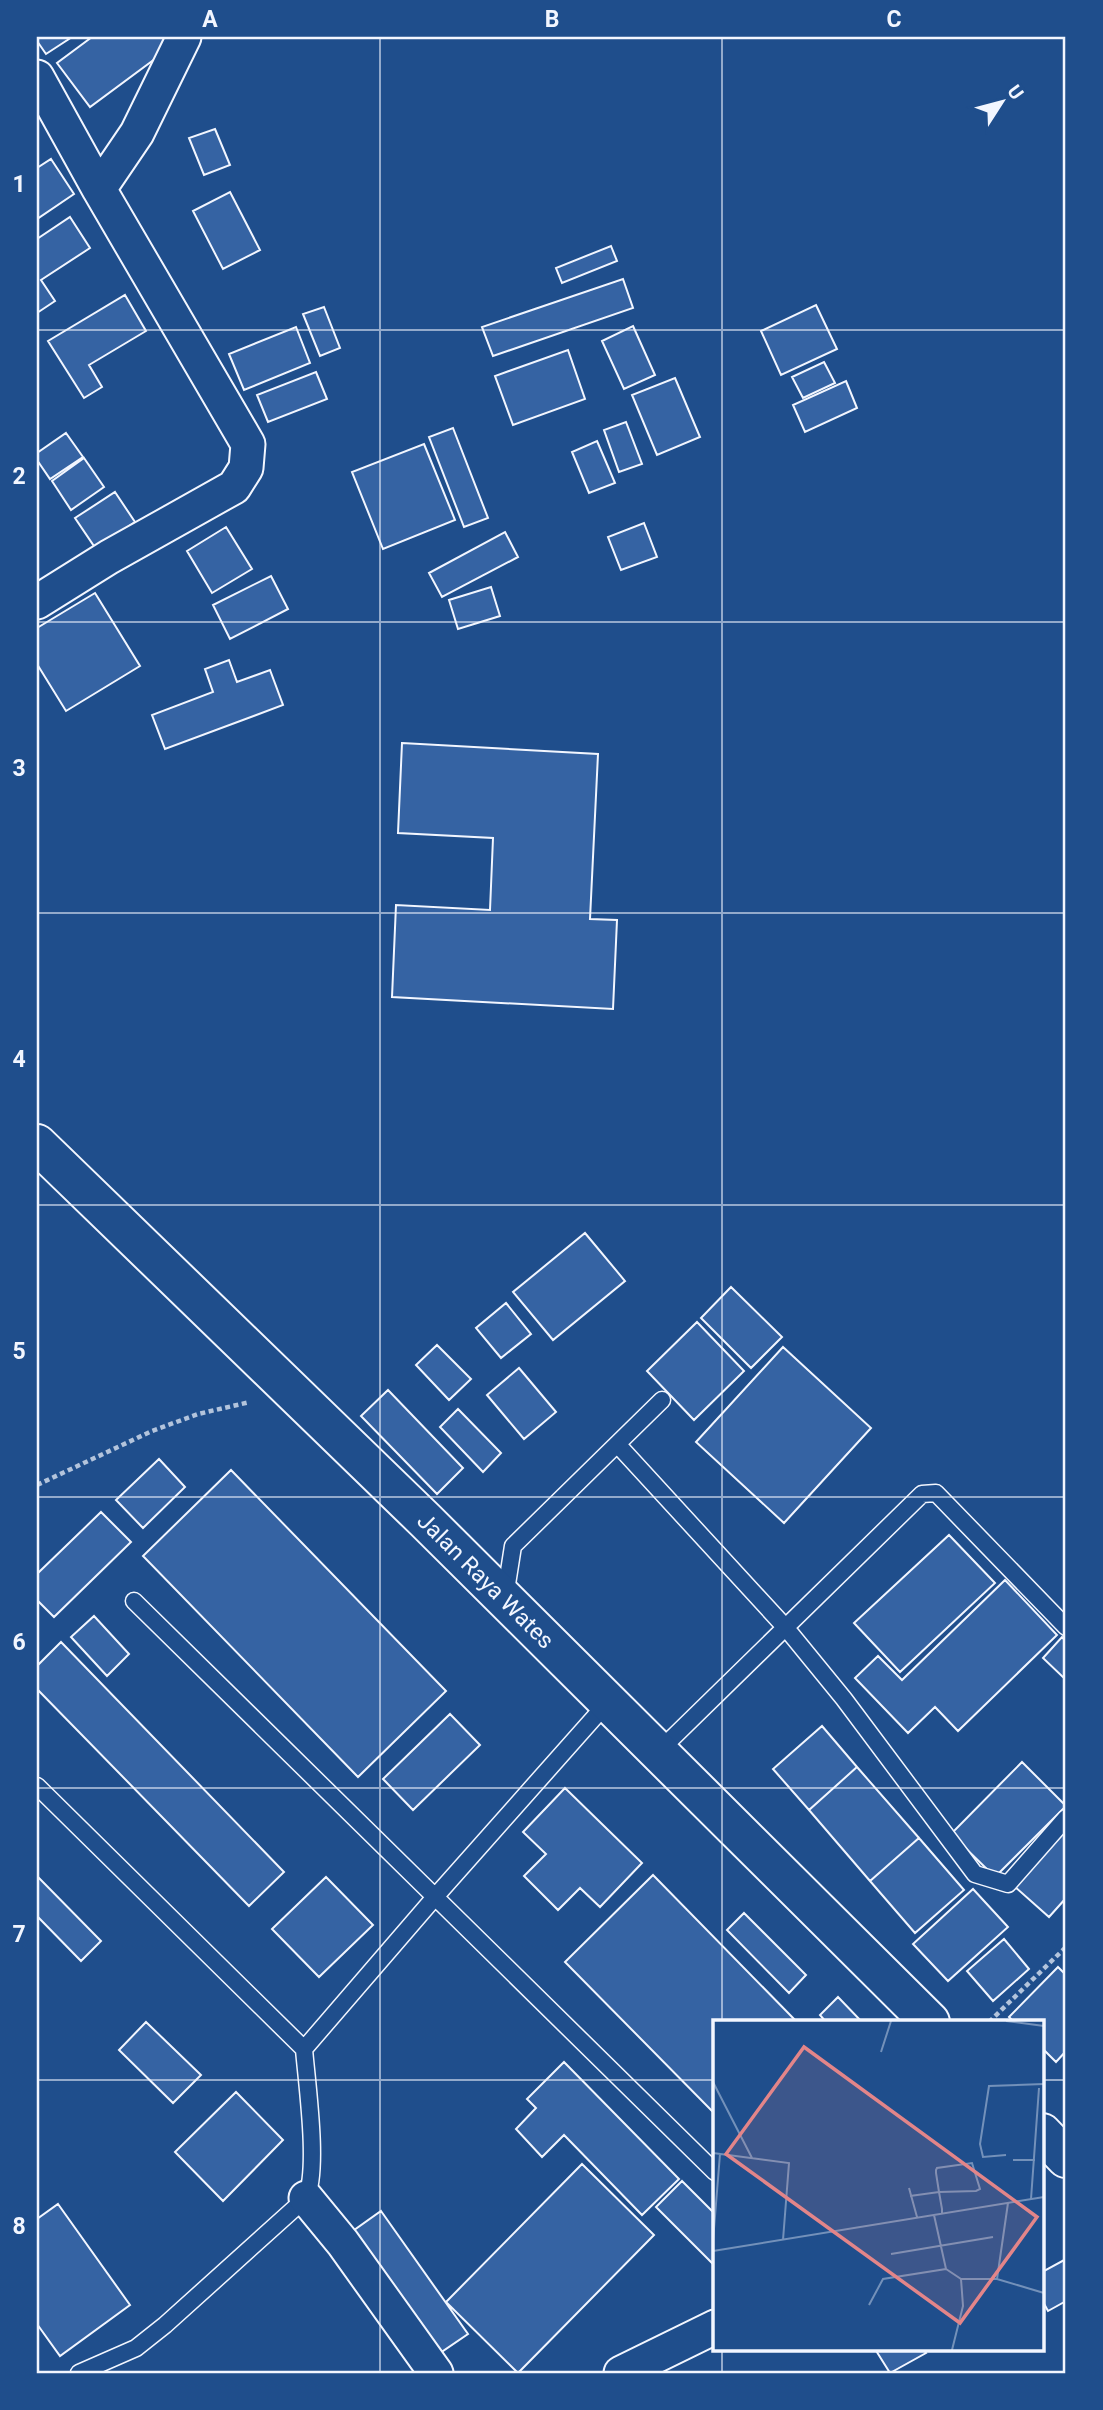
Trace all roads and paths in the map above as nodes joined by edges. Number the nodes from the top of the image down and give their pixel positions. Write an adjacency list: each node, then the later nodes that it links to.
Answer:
1 (184, 37): 3 (street)
2 (37, 77): 3 (street)
3 (99, 189): 4 (street)
4 (37, 602)
5 (37, 1144): 6 (highway, Jalan Raya Wates)
6 (292, 1392): 9 (path); 10 (highway, Jalan Raya Wates)
7 (662, 1401): 8 (lane)
8 (618, 1445): 10 (lane); 13 (lane)
9 (37, 1485)
10 (505, 1598): 14 (highway, Jalan Raya Wates)
11 (134, 1601): 18 (lane)
12 (1066, 1627): 13 (lane)
13 (786, 1628): 15 (lane); 17 (lane)
14 (608, 1702): 15 (highway, Jalan Raya Wates); 18 (lane)
15 (658, 1752): 20 (highway, Jalan Raya Wates)
16 (37, 1786): 22 (lane)
17 (1066, 1818)
18 (435, 1897): 22 (lane); 23 (lane)
19 (1066, 1947): 21 (path)
20 (929, 2020)
21 (990, 2020)
22 (304, 2049): 24 (lane)
23 (713, 2170)
24 (306, 2198): 26 (lane); 27 (street)
25 (713, 2328): 28 (street)
26 (79, 2373)
27 (436, 2373)
28 (621, 2373)

